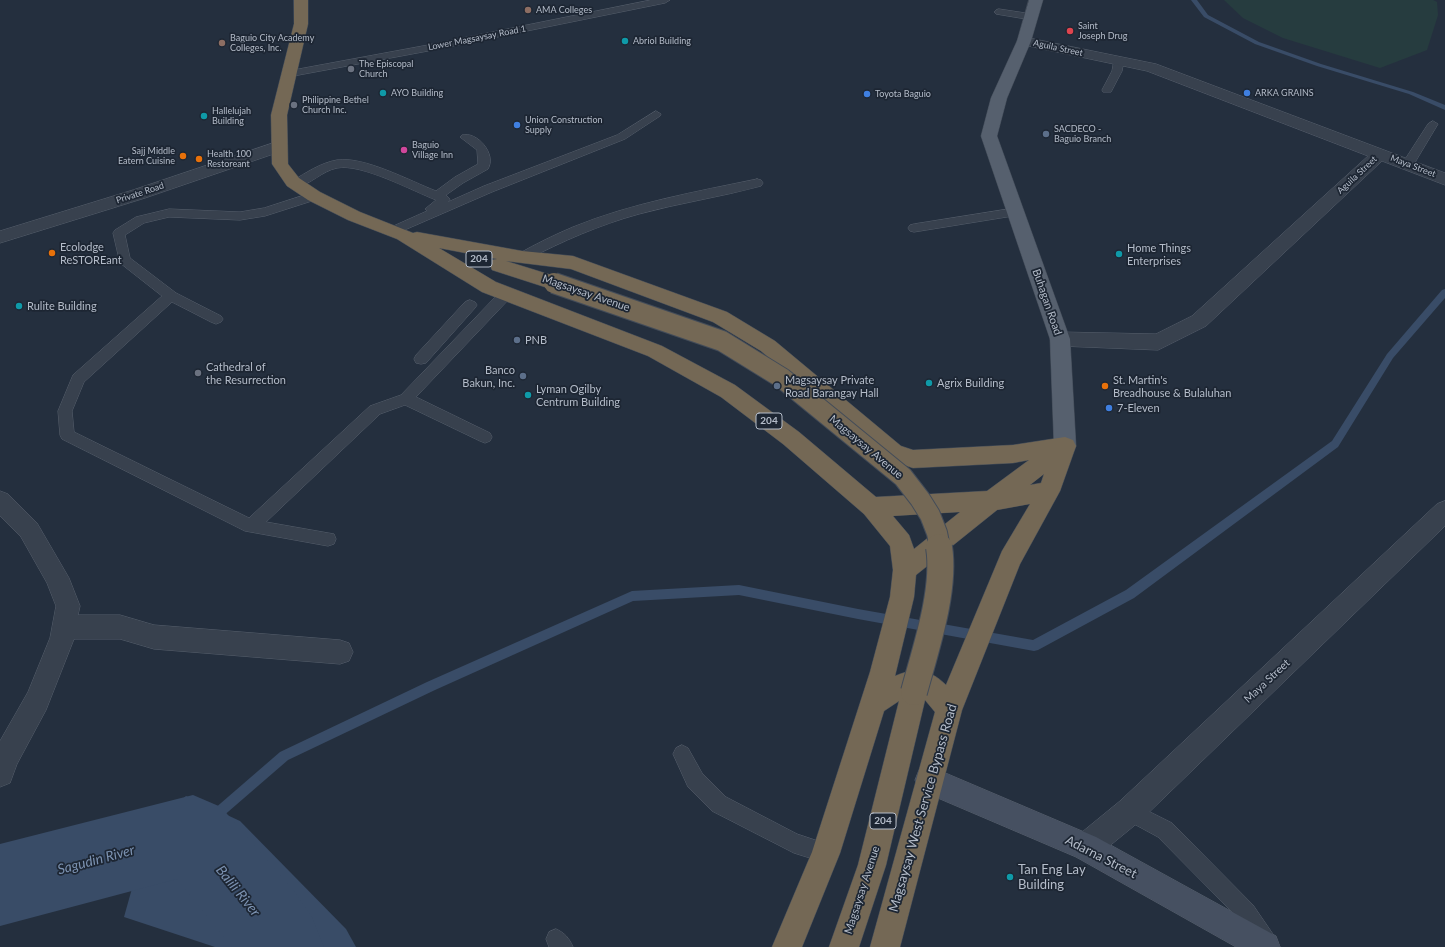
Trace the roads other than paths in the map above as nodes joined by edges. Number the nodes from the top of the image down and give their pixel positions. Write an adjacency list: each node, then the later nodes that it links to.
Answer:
1 (301, 0): 8 (highway, Magsaysay Avenue / 204)
2 (665, 0): 8 (lane, Lower Magsaysay Road 1)
3 (1036, 0): 5 (main road, Buhagan Road)
4 (999, 12): 5 (lane)
5 (1032, 18): 6 (main road, Buhagan Road)
6 (1024, 41): 7 (street, Aguila Street); 21 (main road, Buhagan Road)
7 (1119, 60): 9 (lane); 14 (street, Aguila Street)
8 (288, 74): 13 (highway, Magsaysay Avenue / 204)
9 (1107, 90)
10 (656, 114): 23 (lane)
11 (1433, 124): 15 (lane)
12 (466, 137): 20 (lane)
13 (279, 146): 18 (highway, Magsaysay Avenue / 204); 24 (street, Private Road)
14 (1380, 154): 15 (street, Maya Street); 30 (street, Aguila Street)
15 (1408, 164): 16 (street, Maya Street)
16 (1444, 179)
17 (757, 183): 25 (lane)
18 (296, 184): 19 (highway, Magsaysay Avenue / 204); 20 (lane)
19 (314, 196): 23 (highway, Magsaysay Avenue / 204); 27 (lane)
20 (438, 196): 23 (lane)
21 (1015, 212): 22 (lane); 30 (main road, Buhagan Road)
22 (914, 228)
23 (395, 232): 25 (highway, Magsaysay Avenue / 204); 26 (highway, Magsaysay Avenue / 204); 55 (highway, Magsaysay Avenue / 204, bridge)
24 (0, 236)
25 (522, 257): 34 (highway, Magsaysay Avenue / 204)
26 (506, 294): 32 (lane); 38 (highway, Magsaysay Avenue / 204)
27 (171, 296): 29 (lane); 40 (lane)
28 (470, 305): 31 (lane)
29 (216, 319)
30 (1060, 339): 34 (main road, Buhagan Road)
31 (421, 359)
32 (406, 399): 33 (lane); 40 (lane)
33 (484, 437)
34 (1065, 446): 35 (highway, Buhagan Road); 37 (highway)
35 (1049, 491): 37 (highway); 43 (highway, Buhagan Road)
36 (0, 501): 44 (street)
37 (991, 501): 38 (highway); 42 (highway)
38 (872, 507): 42 (highway, Magsaysay Avenue / 204)
39 (1445, 511): 51 (street, Maya Street)
40 (251, 526): 41 (lane)
41 (328, 539)
42 (905, 570): 46 (highway, Magsaysay Avenue / 204)
43 (982, 626): 47 (highway, Magsaysay West Service Bypass Road)
44 (64, 627): 45 (street); 49 (street)
45 (340, 652)
46 (874, 702): 47 (highway); 53 (highway, Magsaysay Avenue / 204)
47 (952, 704): 50 (highway, Magsaysay West Service Bypass Road)
48 (682, 754): 53 (lane)
49 (0, 773)
50 (929, 780): 52 (street, Adarna Street); 56 (highway, Magsaysay West Service Bypass Road)
51 (1130, 811): 52 (street, Maya Street); 58 (lane)
52 (1086, 847): 57 (street, Adarna Street)
53 (826, 853): 54 (highway, Magsaysay Avenue / 204)
54 (787, 947)
55 (844, 947)
56 (885, 947)
57 (1265, 947)
58 (1270, 947)

